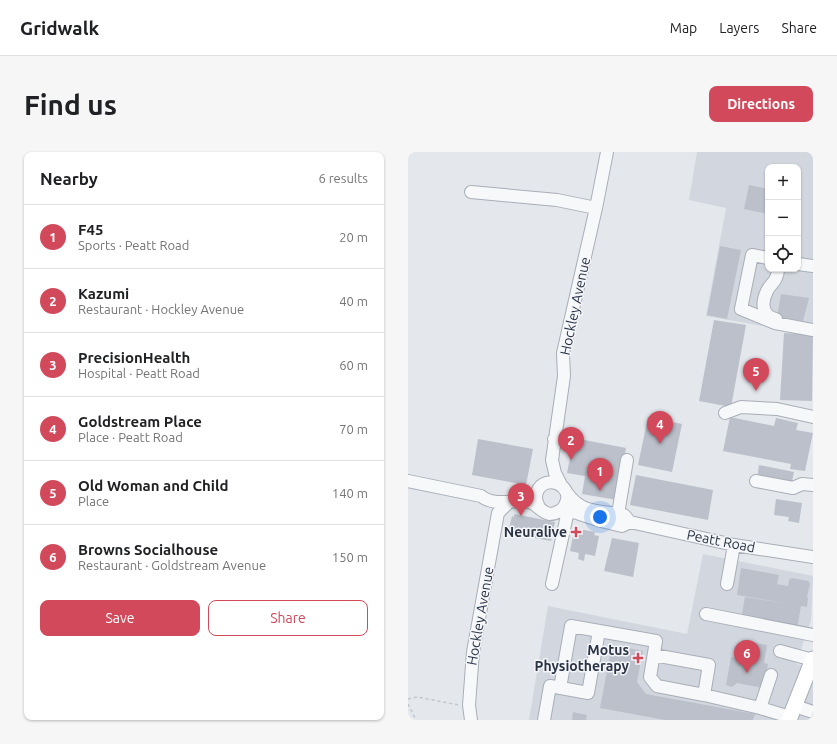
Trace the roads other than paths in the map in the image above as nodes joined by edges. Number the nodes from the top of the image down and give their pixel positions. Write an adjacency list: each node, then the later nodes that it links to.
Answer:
1 (607, 152): 3 (street, Hockley Avenue)
2 (471, 192): 3 (street)
3 (596, 208): 11 (street, Hockley Avenue)
4 (765, 257): 8 (street)
5 (801, 264): 6 (street)
6 (813, 266)
7 (779, 275): 8 (street)
8 (812, 330)
9 (725, 413): 10 (street)
10 (813, 417)
11 (554, 439): 12 (street); 13 (street, Hockley Avenue)
12 (567, 441)
13 (552, 460): 18 (street, Hockley Avenue); 19 (street, Hockley Avenue)
14 (627, 460): 25 (street)
15 (408, 481): 20 (street, Peatt Road)
16 (756, 481): 17 (street)
17 (813, 485)
18 (540, 487): 19 (street, Peatt Road); 20 (street, Peatt Road); 22 (street)
19 (564, 489): 23 (street); 25 (street, Peatt Road)
20 (486, 498): 21 (street, Peatt Road); 24 (street)
21 (509, 502): 22 (street, Peatt Road); 24 (street)
22 (539, 507): 23 (street, Peatt Road)
23 (562, 512): 26 (street, Peatt Road); 29 (street)
24 (498, 513): 43 (street, Hockley Avenue)
25 (618, 514): 26 (street, Peatt Road)
26 (630, 522): 27 (street, Peatt Road)
27 (734, 545): 28 (street, Peatt Road); 30 (street)
28 (813, 557)
29 (552, 584)
30 (727, 584)
31 (706, 614): 33 (street)
32 (599, 631): 35 (street); 38 (street); 38 (street)
33 (813, 635)
34 (780, 651): 36 (street)
35 (654, 655): 39 (street); 39 (street)
36 (813, 660): 42 (main road)
37 (771, 675): 40 (street)
38 (560, 688): 44 (street)
39 (704, 695): 40 (street)
40 (760, 708): 42 (street)
41 (813, 712): 42 (street)
42 (791, 714)
43 (471, 720)
44 (544, 720)

